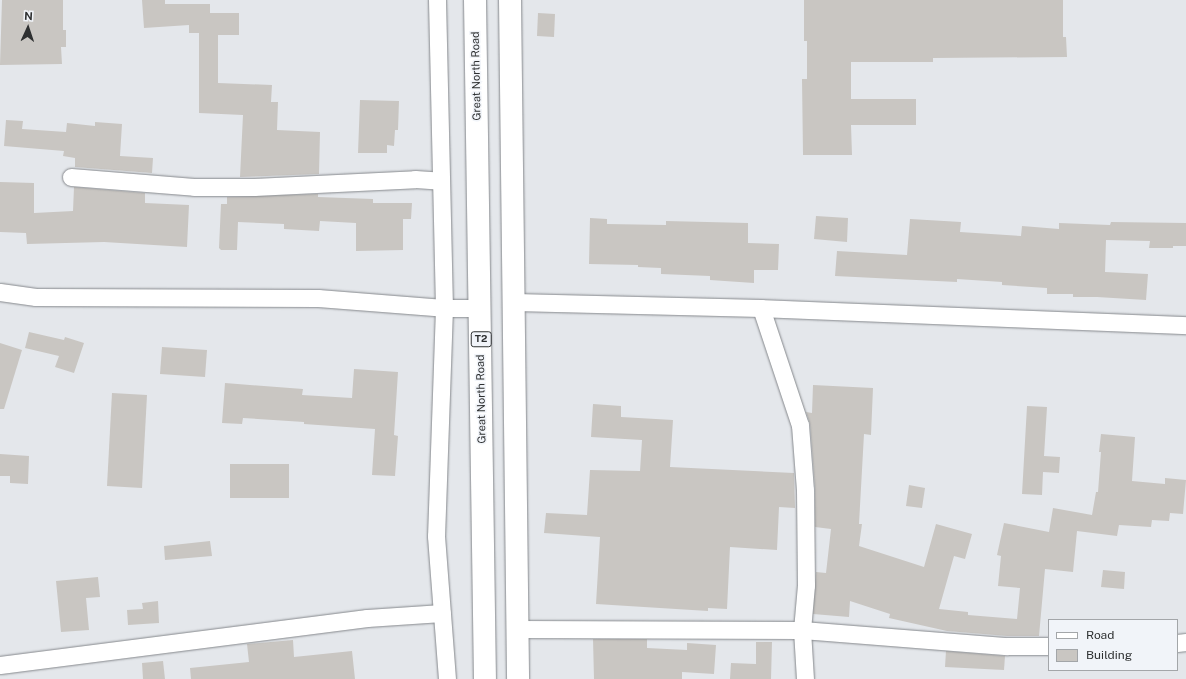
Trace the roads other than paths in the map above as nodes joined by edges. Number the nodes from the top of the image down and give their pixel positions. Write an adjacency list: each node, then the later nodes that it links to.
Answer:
1 (437, 0): 5 (street)
2 (475, 0): 9 (main road, Great North Road / T2)
3 (510, 0): 7 (main road)
4 (71, 177): 5 (street)
5 (442, 182): 8 (street)
6 (0, 292): 8 (street)
7 (514, 302): 10 (street); 13 (main road)
8 (444, 308): 9 (street); 12 (street)
9 (480, 308): 18 (main road, Great North Road / T2)
10 (761, 308): 11 (street); 14 (street)
11 (1186, 325)
12 (442, 613): 16 (street); 17 (street)
13 (517, 629): 14 (street); 19 (main road)
14 (802, 630): 15 (street); 20 (street)
15 (1048, 646)
16 (0, 665)
17 (447, 679)
18 (485, 679)
19 (518, 679)
20 (806, 679)

